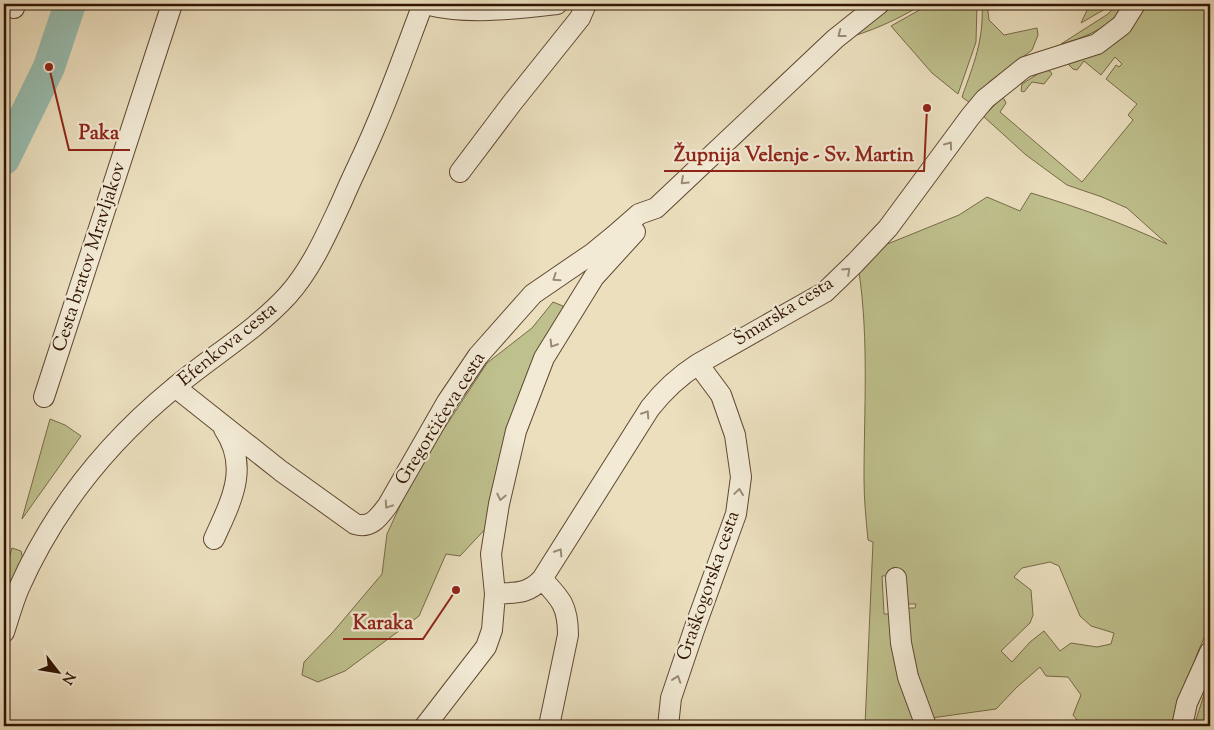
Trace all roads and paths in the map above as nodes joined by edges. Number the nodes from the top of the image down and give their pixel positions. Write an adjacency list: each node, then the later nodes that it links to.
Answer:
1 (172, 4): 11 (street, Cesta bratov Mravljakov)
2 (424, 4): 3 (street); 10 (street, Efenkova cesta)
3 (557, 4)
4 (586, 4): 7 (street)
5 (879, 4): 8 (street, Gregorčičeva cesta, one-way to 8)
6 (1134, 4): 9 (street, Šmarska cesta, one-way to 6)
7 (460, 172)
8 (656, 208): 12 (street, Gregorčičeva cesta, one-way to 12); 16 (street, one-way to 16)
9 (698, 364): 15 (street, Šmarska cesta, one-way to 9); 21 (street, Graškogorska cesta, one-way to 9)
10 (175, 388): 12 (street, Gregorčičeva cesta); 17 (street, Efenkova cesta)
11 (44, 397)
12 (221, 424): 13 (street)
13 (214, 539)
14 (896, 578): 22 (street)
15 (542, 579): 16 (street, Šmarska cesta); 20 (street)
16 (495, 594): 19 (street)
17 (4, 632)
18 (1210, 652): 23 (street)
19 (425, 726)
20 (549, 726)
21 (668, 726)
22 (926, 726)
23 (1182, 726)

